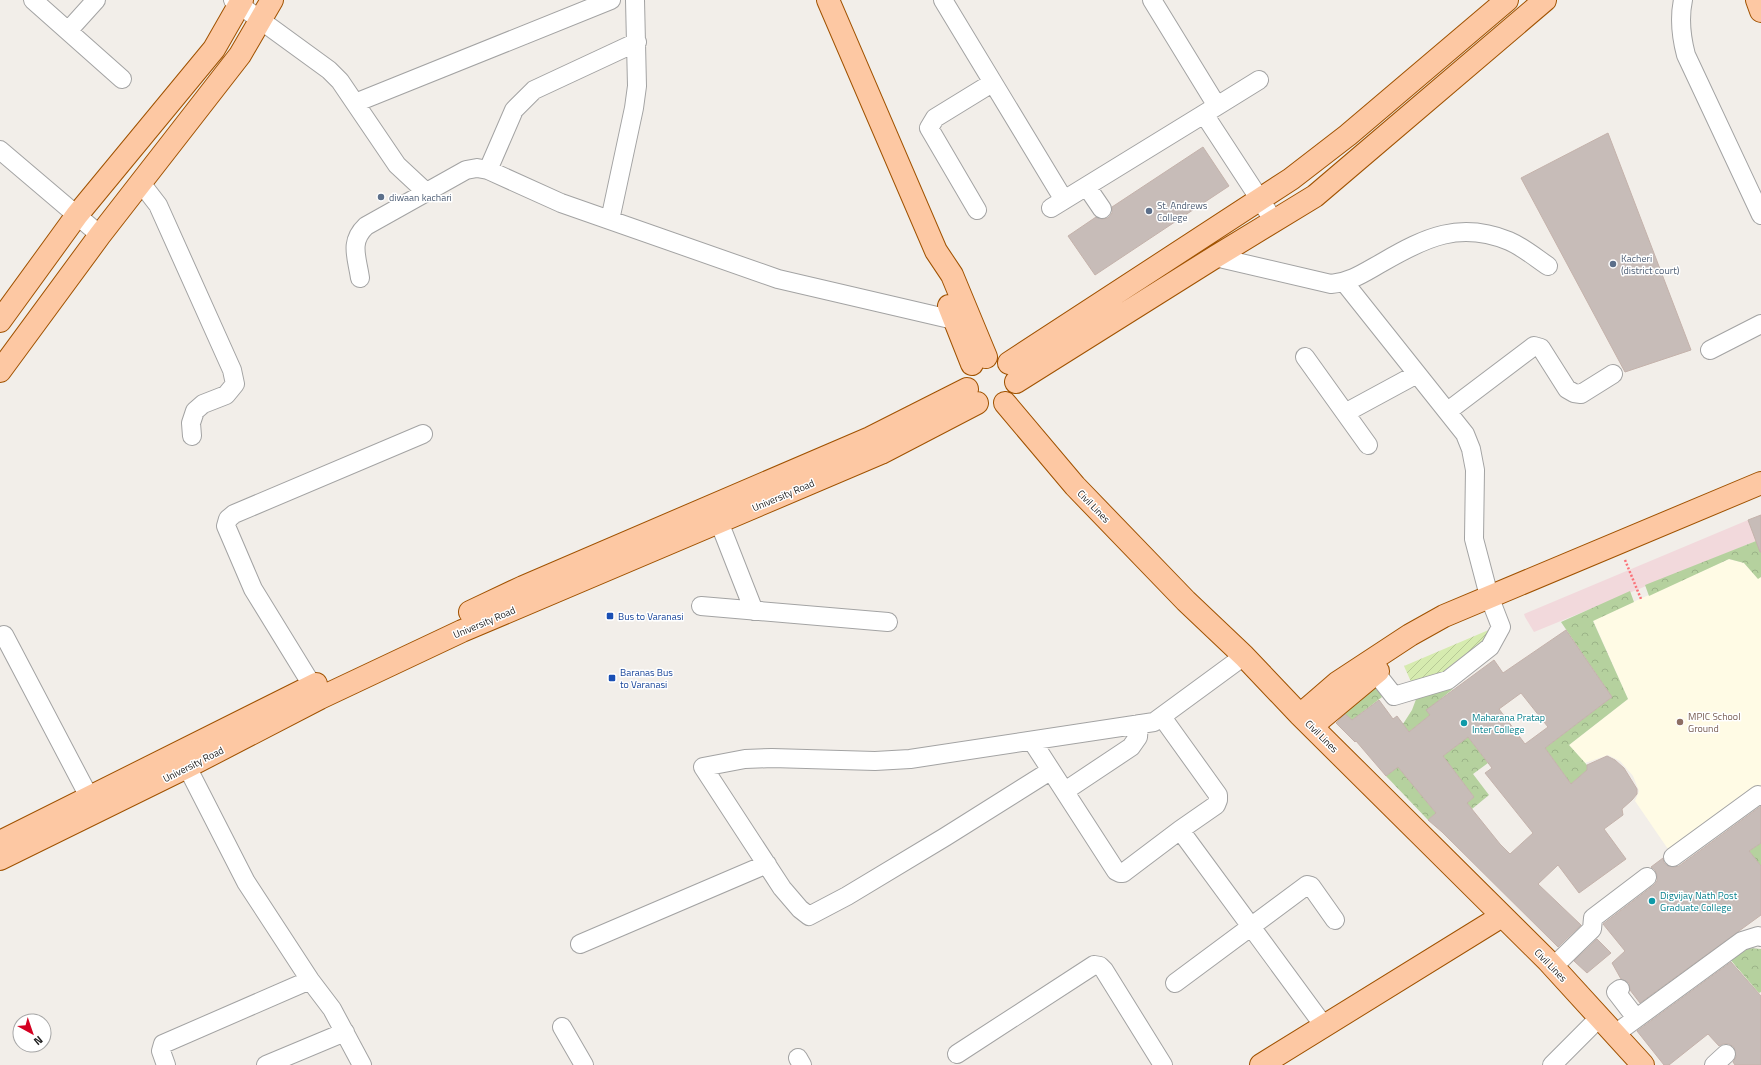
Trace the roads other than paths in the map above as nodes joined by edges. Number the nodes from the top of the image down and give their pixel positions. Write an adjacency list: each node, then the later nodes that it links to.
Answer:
1 (33, 0): 16 (street)
2 (96, 0): 16 (street)
3 (272, 0): 15 (main road)
4 (611, 0): 21 (street)
5 (635, 0): 17 (street)
6 (828, 0): 36 (main road)
7 (943, 0): 20 (street)
8 (1152, 0): 22 (street)
9 (1508, 0): 28 (main road)
10 (1545, 0): 34 (main road)
11 (1683, 0): 32 (street)
12 (1757, 0): 14 (main road)
13 (238, 2): 15 (street); 31 (main road)
14 (1761, 11)
15 (262, 20): 21 (street); 25 (main road)
16 (68, 31): 18 (street)
17 (636, 42): 24 (street); 33 (street)
18 (122, 78)
19 (1259, 80): 22 (street)
20 (992, 83): 26 (street); 30 (street)
21 (355, 103): 27 (street)
22 (1211, 110): 26 (street); 28 (street)
23 (0, 150): 31 (street)
24 (488, 170): 27 (street); 33 (street)
25 (140, 183): 35 (main road); 56 (street)
26 (1087, 187): 29 (street)
27 (426, 192): 39 (street)
28 (1260, 200): 34 (street); 48 (main road)
29 (1102, 209)
30 (977, 210)
31 (77, 215): 35 (street); 42 (main road)
32 (1761, 215)
33 (610, 220): 41 (street)
34 (1274, 221): 37 (main road)
35 (100, 235): 47 (main road)
36 (936, 251): 41 (main road); 46 (main road)
37 (1215, 257): 40 (street); 48 (main road)
38 (1548, 266): 40 (street)
39 (360, 278)
40 (1344, 282): 49 (street)
41 (954, 320): 46 (main road)
42 (0, 321)
43 (1761, 324): 44 (street)
44 (1710, 350)
45 (1305, 357): 54 (street)
46 (979, 360): 48 (main road); 51 (main road)
47 (0, 370)
48 (1013, 373): 52 (main road)
49 (1418, 374): 53 (street); 54 (street)
50 (1613, 374): 53 (street)
51 (972, 396): 52 (main road); 60 (main road, University Road)
52 (1005, 403): 66 (main road, Civil Lines)
53 (1448, 411): 61 (street)
54 (1345, 413): 57 (street)
55 (423, 434): 68 (street)
56 (192, 436)
57 (1368, 445)
58 (1761, 483): 61 (main road)
59 (1761, 499): 61 (main road)
60 (717, 514): 63 (street); 68 (main road, University Road)
61 (1492, 603): 67 (main road); 67 (street)
62 (701, 606): 63 (street)
63 (754, 611): 64 (street)
64 (888, 622)
65 (4, 635): 77 (street)
66 (1244, 656): 69 (street); 70 (main road, Civil Lines)
67 (1372, 668): 70 (main road)
68 (316, 692): 73 (main road, University Road)
69 (1162, 717): 71 (street); 78 (street)
70 (1306, 720): 84 (main road, Civil Lines)
71 (1139, 724): 72 (street); 75 (street)
72 (1032, 741): 74 (street); 82 (street)
73 (184, 760): 77 (main road, University Road); 90 (street)
74 (1050, 771): 75 (street); 82 (street)
75 (1065, 791): 78 (street)
76 (1759, 794): 80 (street)
77 (93, 805): 79 (main road, University Road); 81 (main road, University Road)
78 (1180, 830): 86 (street)
79 (0, 842)
80 (1673, 857)
81 (0, 858)
82 (767, 864): 88 (street)
83 (1647, 876): 89 (street)
84 (1502, 916): 89 (main road, Civil Lines); 95 (main road)
85 (1335, 920): 86 (street)
86 (1251, 927): 91 (street); 95 (street)
87 (1761, 937): 94 (street)
88 (580, 944)
89 (1553, 967): 93 (main road, Civil Lines)
90 (310, 980): 97 (street); 100 (street)
91 (1175, 983)
92 (1620, 989): 94 (street)
93 (1600, 1017): 98 (main road, Civil Lines); 106 (street)
94 (1636, 1018): 98 (street)
95 (1324, 1026): 105 (main road)
96 (562, 1027): 103 (street)
97 (345, 1032): 101 (street); 102 (street)
98 (1615, 1034): 107 (main road, Civil Lines)
99 (958, 1054): 104 (street)
100 (166, 1065)
101 (266, 1065)
102 (362, 1065)
103 (584, 1065)
104 (1163, 1065)
105 (1261, 1065)
106 (1552, 1065)
107 (1643, 1065)

